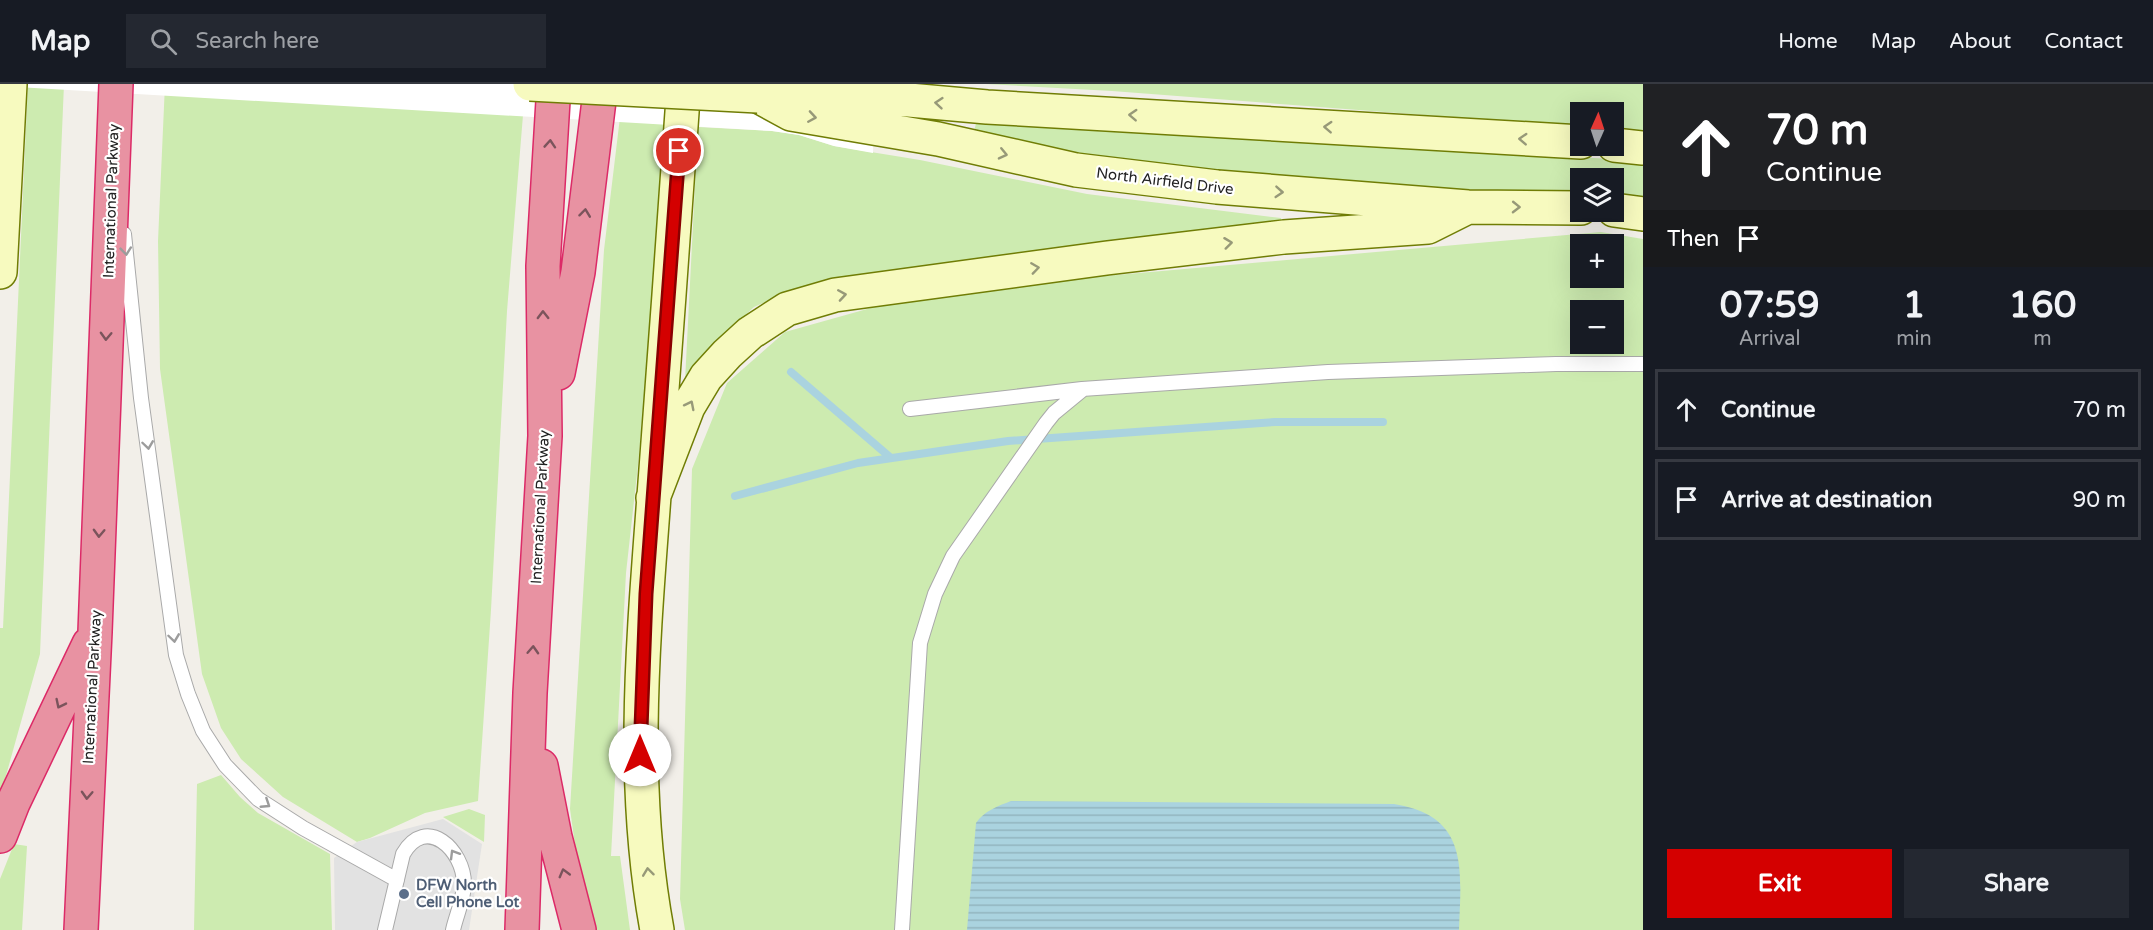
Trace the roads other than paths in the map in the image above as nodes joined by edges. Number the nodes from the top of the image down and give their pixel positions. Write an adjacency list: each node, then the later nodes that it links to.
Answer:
1 (10, 84): 18 (main road)
2 (116, 84): 10 (highway, International Parkway)
3 (530, 84): 8 (main road, North Airfield Drive, bridge)
4 (554, 84): 22 (highway, International Parkway, one-way to 4)
5 (601, 84): 22 (highway, one-way to 5)
6 (684, 84): 23 (main road)
7 (902, 84): 9 (main road)
8 (758, 96): 9 (main road, North Airfield Drive); 14 (main road, North Airfield Drive, one-way to 14)
9 (867, 97): 11 (main road, North Airfield Drive, one-way to 9)
10 (114, 130): 24 (highway, International Parkway, one-way to 24); 27 (lane, one-way to 27)
11 (1570, 141)
12 (1624, 146): 13 (main road)
13 (1643, 148)
14 (1468, 207): 15 (main road, North Airfield Drive, one-way to 15); 23 (main road, one-way to 14)
15 (1570, 208)
16 (1624, 211): 17 (main road)
17 (1643, 214)
18 (0, 272)
19 (1643, 364): 20 (lane)
20 (1082, 389): 21 (lane); 34 (lane)
21 (910, 409)
22 (545, 436): 25 (highway, International Parkway, one-way to 22)
23 (653, 498): 33 (main road, one-way to 23)
24 (95, 632): 26 (highway, one-way to 26); 28 (highway, International Parkway, one-way to 28)
25 (530, 708): 31 (highway, International Parkway); 32 (highway, one-way to 25)
26 (0, 836)
27 (397, 880): 29 (lane); 30 (lane, one-way to 27)
28 (81, 930)
29 (385, 930)
30 (453, 930)
31 (522, 930)
32 (579, 930)
33 (657, 930)
34 (902, 930)

